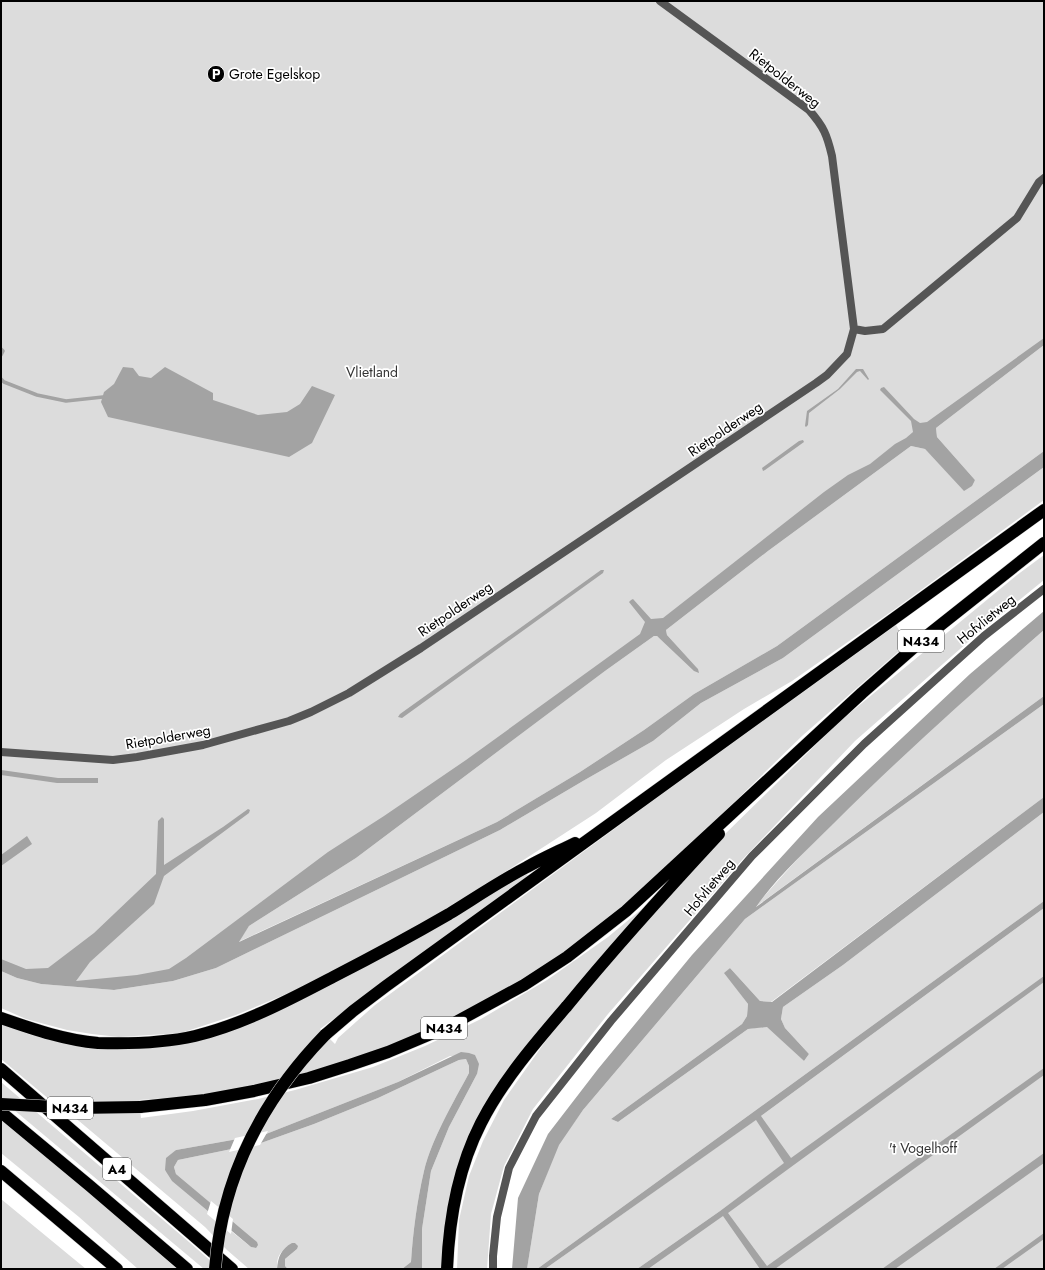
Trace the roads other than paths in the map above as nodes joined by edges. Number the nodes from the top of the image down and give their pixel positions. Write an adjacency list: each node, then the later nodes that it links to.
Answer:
1 (660, 1): 3 (street, Rietpolderweg)
2 (1044, 178): 3 (street)
3 (854, 329): 7 (street, Rietpolderweg)
4 (1044, 510): 9 (highway, N434)
5 (1044, 543): 8 (highway, N434)
6 (1044, 589): 20 (street, Hofvlietweg)
7 (1, 752)
8 (774, 775): 12 (highway, N434, bridge); 19 (highway, N434)
9 (604, 828): 10 (highway, N434); 17 (highway, N434, bridge)
10 (1, 1018)
11 (1, 1069): 18 (highway, A4)
12 (1, 1104)
13 (1, 1112): 16 (highway, A4)
14 (1, 1171): 15 (highway)
15 (117, 1269)
16 (187, 1269)
17 (214, 1269)
18 (232, 1269)
19 (447, 1269)
20 (493, 1269)

